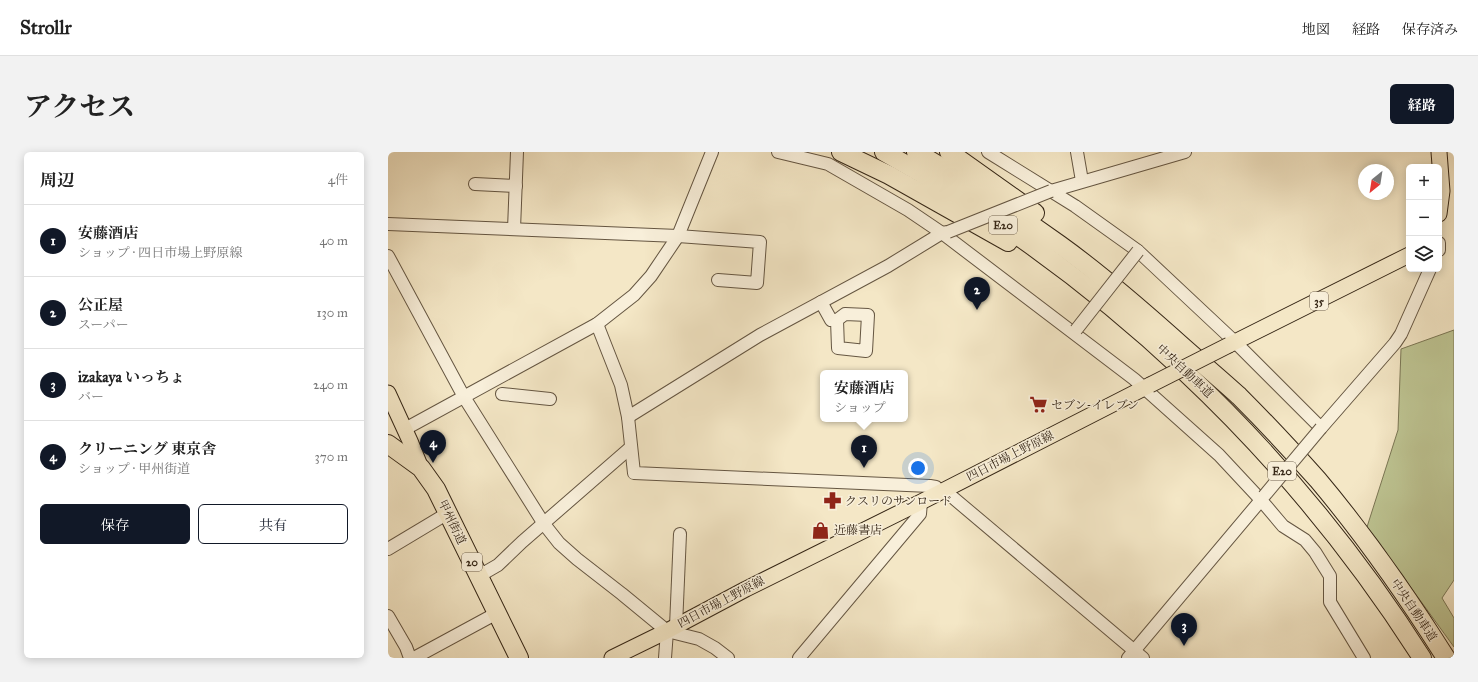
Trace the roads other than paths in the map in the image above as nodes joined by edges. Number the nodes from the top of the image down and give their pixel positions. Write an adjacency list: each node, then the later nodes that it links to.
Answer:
1 (517, 152): 17 (street)
2 (712, 152): 22 (street)
3 (778, 152): 21 (street)
4 (841, 152): 29 (highway)
5 (884, 152): 29 (highway, 中央自動車道 / E20)
6 (916, 152): 38 (highway, 中央自動車道 / E20)
7 (949, 152): 38 (highway)
8 (988, 152): 18 (street)
9 (1077, 152): 15 (street)
10 (1185, 152): 15 (street)
11 (1431, 152): 13 (street)
12 (1440, 152): 14 (main road)
13 (1435, 164)
14 (1439, 164)
15 (1082, 181): 18 (street)
16 (475, 184): 17 (street)
17 (516, 186): 20 (street)
18 (1052, 191): 21 (street, bridge); 23 (street)
19 (388, 224): 20 (street)
20 (514, 230): 22 (street)
21 (945, 232): 28 (street); 32 (street)
22 (678, 236): 27 (street); 31 (street)
23 (1138, 251): 32 (street, bridge); 33 (street)
24 (388, 256): 37 (street)
25 (1406, 257): 33 (main road, 四日市場上野原線 / 35)
26 (1429, 272): 41 (street)
27 (718, 280)
28 (821, 302): 30 (street); 40 (street)
29 (1114, 308): 66 (highway, 中央自動車道 / E20)
30 (837, 320)
31 (597, 324): 37 (street); 40 (street)
32 (1074, 331): 34 (street)
33 (1232, 344): 34 (main road, 四日市場上野原線 / 35, bridge); 41 (street)
34 (1148, 387): 46 (main road, 四日市場上野原線 / 35); 47 (street)
35 (388, 393): 42 (main road)
36 (502, 394): 39 (street)
37 (464, 397): 42 (street); 50 (street)
38 (1239, 397): 67 (highway, 中央自動車道 / E20)
39 (550, 399)
40 (628, 417): 44 (street)
41 (1321, 428): 47 (street, bridge)
42 (405, 429): 45 (main road)
43 (388, 444): 45 (highway, 甲州街道 / 20)
44 (630, 448): 46 (street); 50 (street)
45 (421, 468): 49 (highway, 甲州街道 / 20)
46 (942, 491): 48 (main road, 四日市場上野原線 / 35); 57 (street)
47 (1262, 498): 57 (street); 65 (street)
48 (921, 502): 56 (main road, 四日市場上野原線 / 35); 64 (street)
49 (448, 513): 52 (street); 53 (highway, 甲州街道 / 20)
50 (544, 524): 53 (street); 56 (street)
51 (680, 534): 56 (street)
52 (388, 549)
53 (479, 576): 54 (highway, 甲州街道 / 20)
54 (497, 613): 59 (street); 60 (highway, 甲州街道 / 20)
55 (388, 616): 58 (street)
56 (671, 628): 61 (main road, 四日市場上野原線 / 35); 62 (street); 63 (street)
57 (1135, 656)
58 (410, 658)
59 (414, 658)
60 (519, 658)
61 (612, 658)
62 (665, 658)
63 (728, 658)
64 (799, 658)
65 (1364, 658)
66 (1422, 658)
67 (1446, 658)

